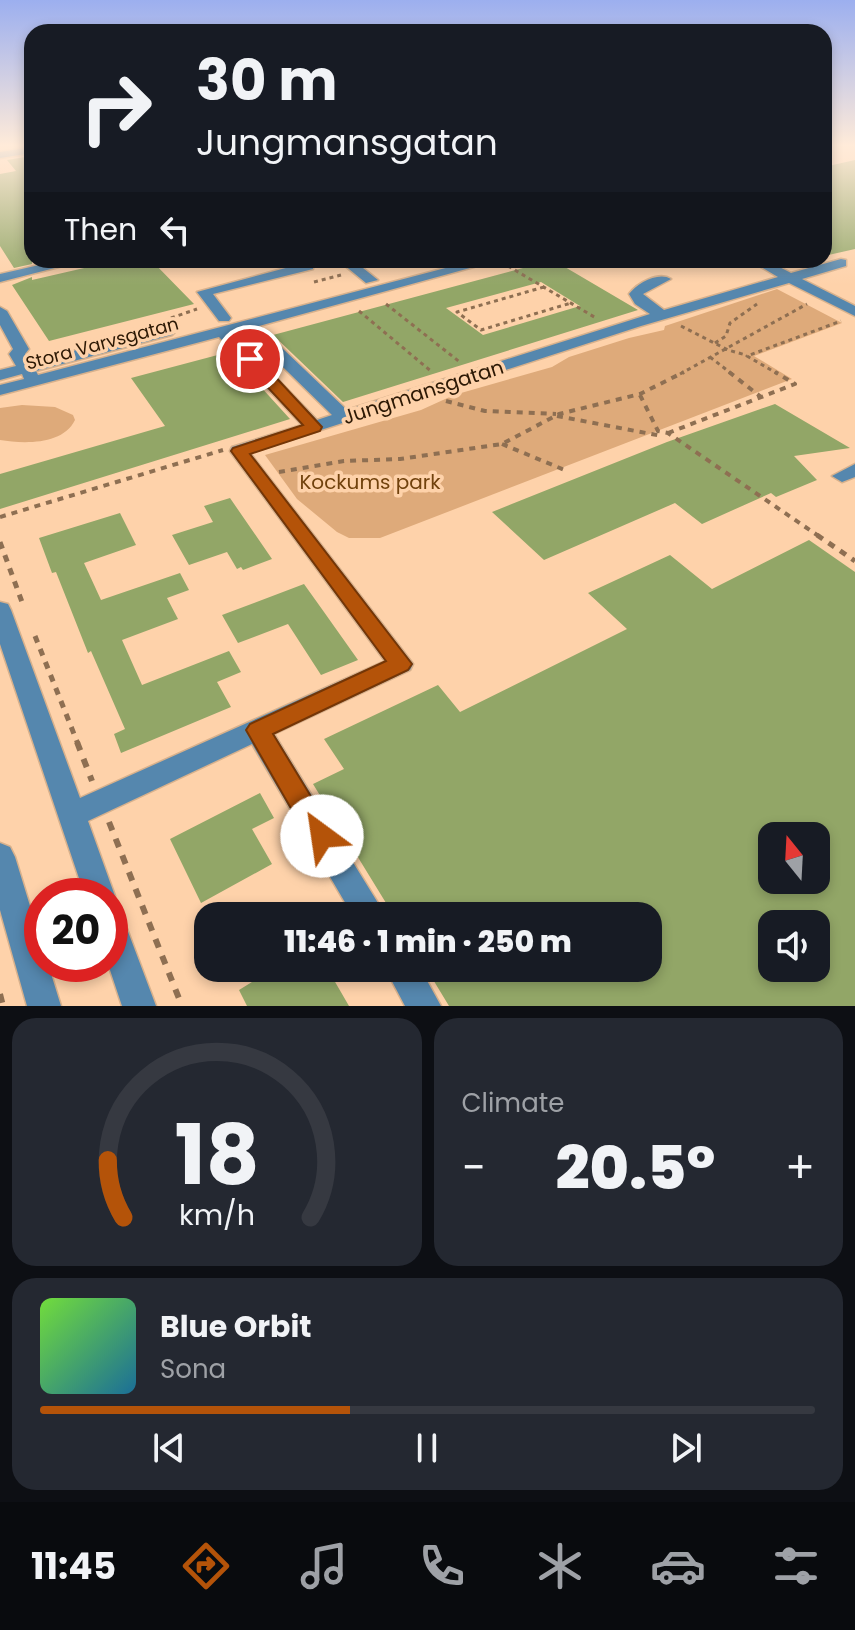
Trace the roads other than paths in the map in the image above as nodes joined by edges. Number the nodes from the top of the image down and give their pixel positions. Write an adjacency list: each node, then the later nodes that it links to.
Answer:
1 (841, 263): 2 (street, Jungmansgatan)
2 (832, 265)
3 (44, 268): 11 (street)
4 (300, 268): 17 (street)
5 (355, 268): 13 (street)
6 (416, 268): 13 (street, Stora Varvsgatan)
7 (462, 268): 18 (street, Stora Varvsgatan)
8 (771, 268): 10 (street)
9 (822, 268): 10 (street, Jungmansgatan)
10 (788, 277): 15 (street); 16 (street, Jungmansgatan)
11 (0, 278)
12 (664, 279): 16 (street)
13 (371, 280): 17 (street, Stora Varvsgatan)
14 (0, 311): 20 (street)
15 (849, 316)
16 (667, 318): 23 (street, Jungmansgatan)
17 (224, 325): 18 (street, Stora Varvsgatan); 20 (street, Stora Varvsgatan); 24 (street)
18 (249, 325): 23 (street)
19 (0, 338): 20 (street)
20 (26, 368): 21 (street, Stora Varvsgatan); 22 (street, Stora Varvsgatan)
21 (0, 375)
22 (0, 390)
23 (344, 417): 24 (street, Jungmansgatan)
24 (314, 427): 26 (street, Jungmansgatan)
25 (12, 610): 27 (street)
26 (258, 730): 27 (street); 30 (street)
27 (71, 815): 29 (street)
28 (0, 857): 33 (street)
29 (94, 878)
30 (362, 902)
31 (128, 975): 34 (street)
32 (409, 982): 35 (street)
33 (44, 1006)
34 (139, 1006)
35 (424, 1006)

